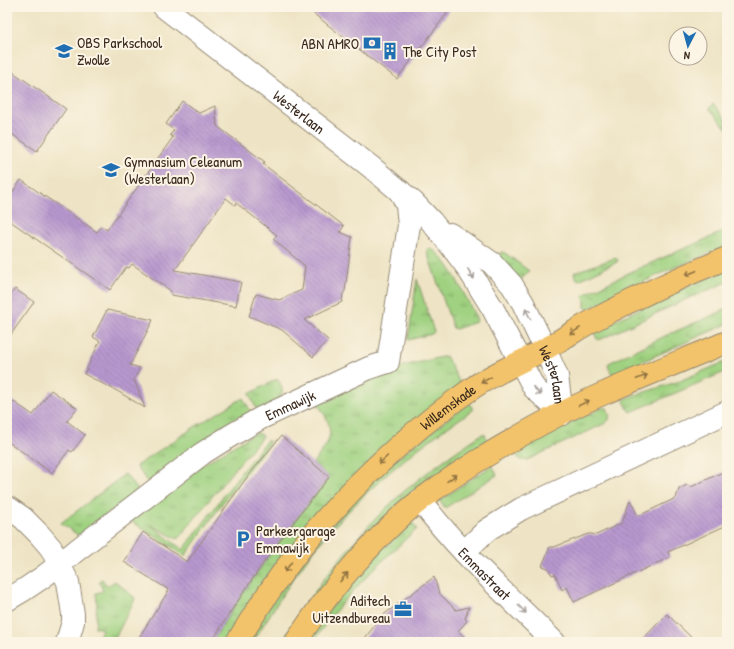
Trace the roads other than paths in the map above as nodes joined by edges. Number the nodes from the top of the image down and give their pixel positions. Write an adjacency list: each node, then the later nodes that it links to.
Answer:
1 (164, 7): 2 (street, Westerlaan)
2 (400, 191): 3 (street, Westerlaan); 13 (street, Emmawijk)
3 (431, 221): 6 (street, Westerlaan, one-way to 3); 7 (street, Westerlaan, one-way to 7)
4 (727, 258): 6 (main road, Willemskade, one-way to 6)
5 (727, 342): 9 (main road, one-way to 5)
6 (545, 349): 7 (main road, Willemskade); 9 (street, Westerlaan)
7 (520, 362): 9 (street, Westerlaan, one-way to 9); 16 (main road, Willemskade, one-way to 16)
8 (727, 412): 12 (street)
9 (562, 414): 10 (main road, one-way to 9)
10 (420, 500): 12 (street, Emmastraat); 17 (main road, one-way to 10)
11 (7, 507): 13 (street)
12 (464, 552): 18 (street, Emmastraat, one-way to 18)
13 (59, 566): 14 (street, Emmawijk); 15 (street)
14 (7, 600)
15 (67, 642)
16 (237, 642)
17 (296, 642)
18 (554, 642)

